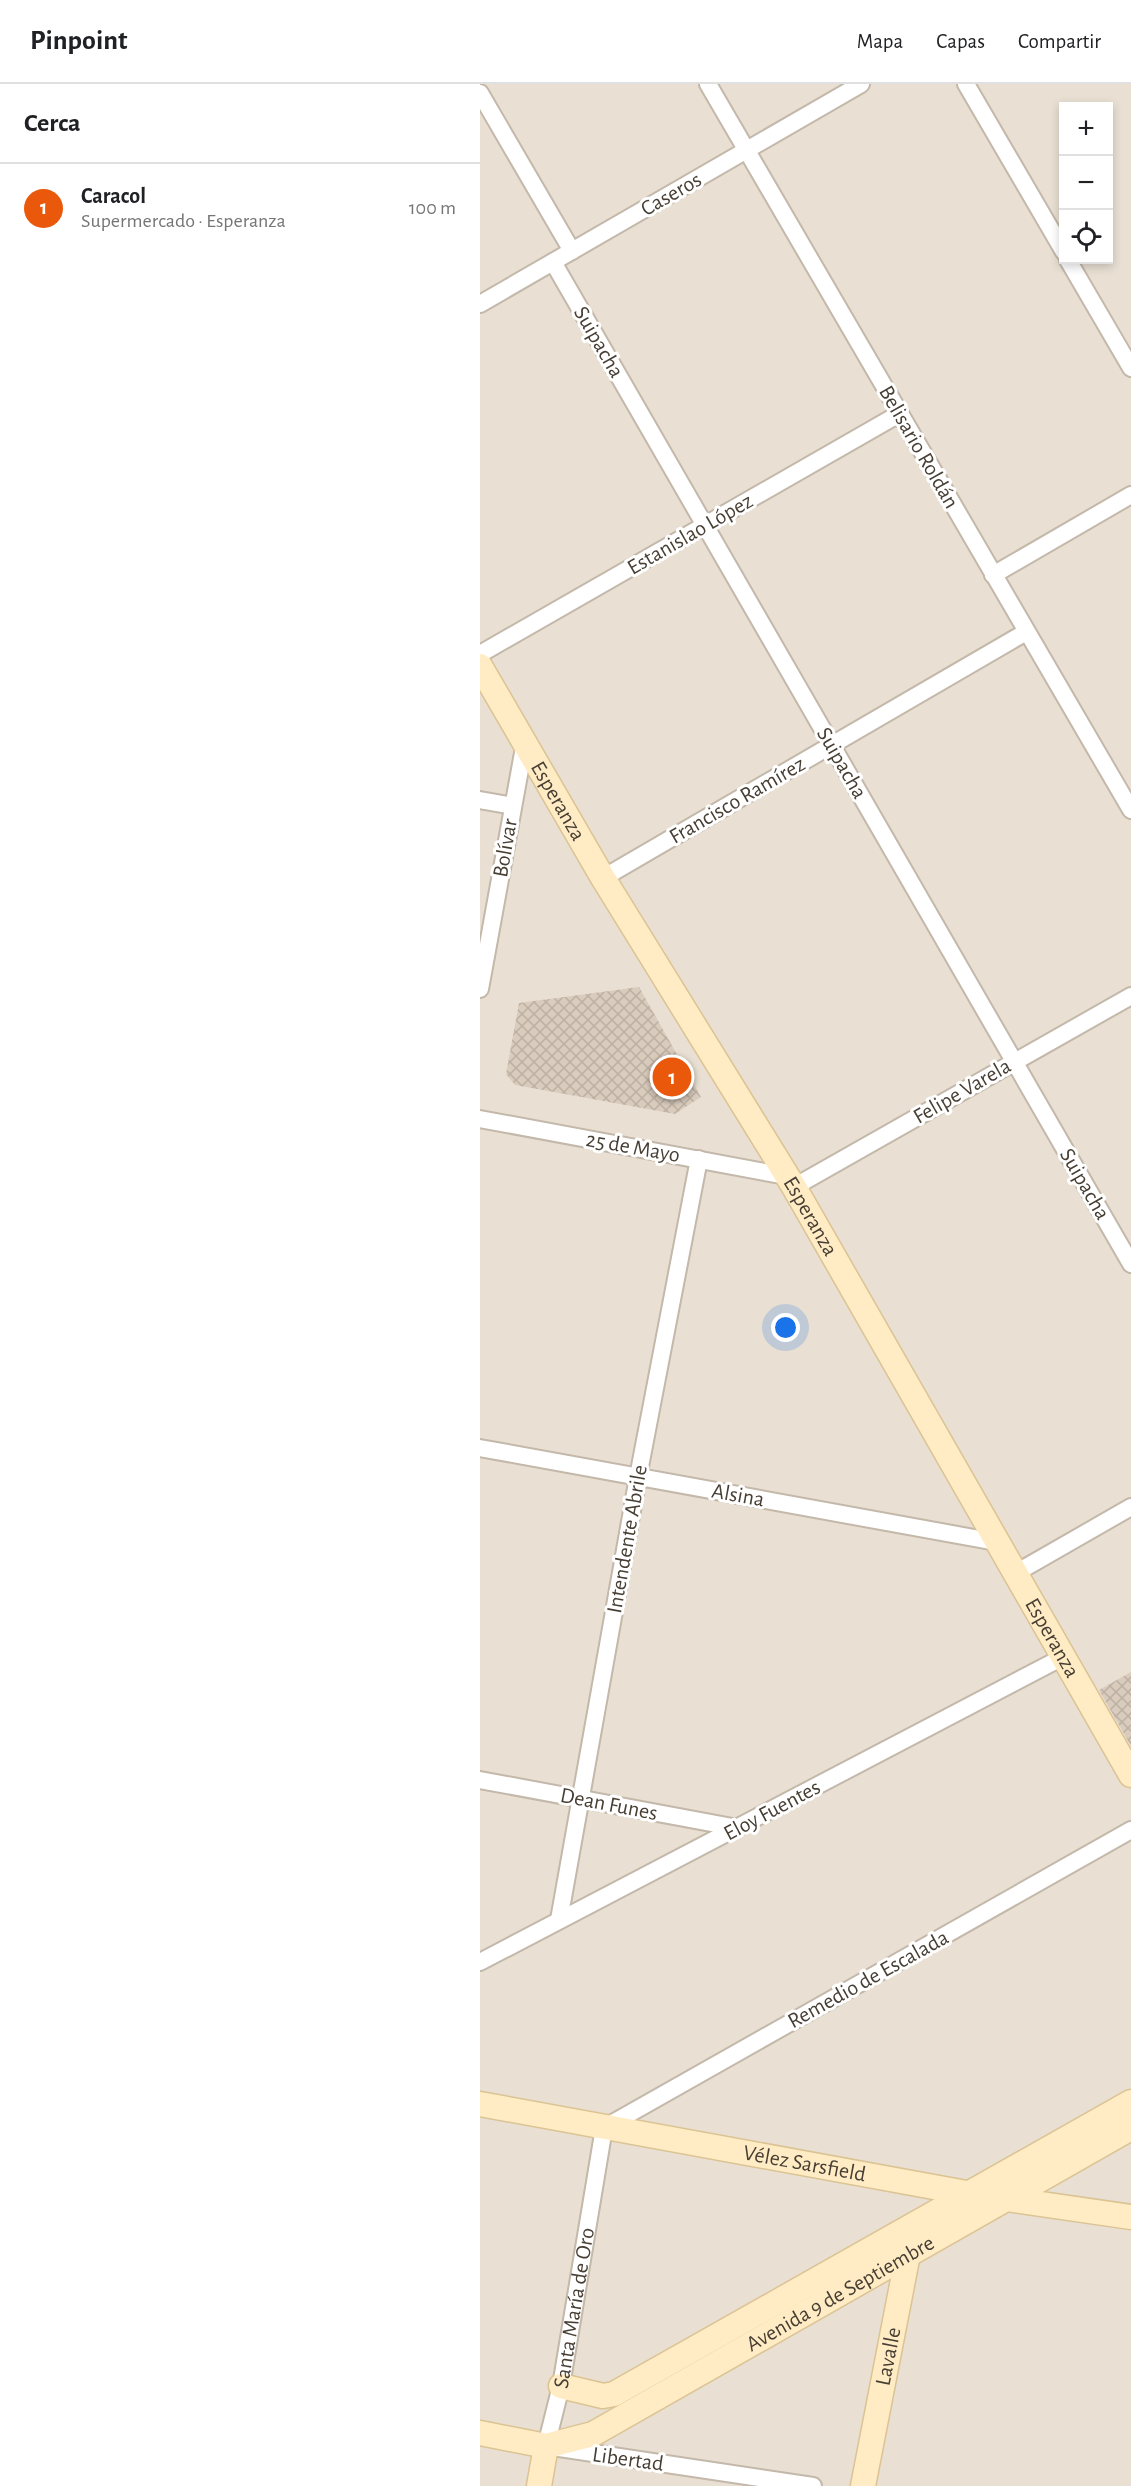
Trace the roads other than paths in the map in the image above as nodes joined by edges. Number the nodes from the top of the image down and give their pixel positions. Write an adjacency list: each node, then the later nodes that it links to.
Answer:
1 (708, 84): 5 (street, Belisario Roldán)
2 (861, 84): 5 (street, Caseros)
3 (966, 84): 6 (street)
4 (480, 93): 7 (street)
5 (746, 150): 7 (street, Caseros); 12 (street, Belisario Roldán)
6 (1059, 243)
7 (572, 251): 8 (street, Caseros)
8 (553, 262): 10 (street, Caseros); 14 (street, Suipacha)
9 (1070, 264): 11 (street)
10 (480, 304)
11 (1131, 368)
12 (899, 414): 14 (street, Estanislao López); 15 (street, Belisario Roldán)
13 (1131, 495): 15 (street)
14 (705, 525): 17 (street, Estanislao López); 20 (street, Suipacha)
15 (993, 575): 16 (street, Belisario Roldán)
16 (1026, 632): 20 (street, Francisco Ramírez); 23 (street, Belisario Roldán)
17 (480, 654)
18 (480, 666): 19 (main road, Esperanza)
19 (525, 742): 22 (street, Bolívar); 24 (main road, Esperanza)
20 (831, 745): 24 (street, Francisco Ramírez); 27 (street, Suipacha)
21 (480, 800): 22 (street)
22 (513, 806): 25 (street, Bolívar)
23 (1131, 810)
24 (603, 878): 30 (main road, Esperanza)
25 (480, 989)
26 (1131, 996): 27 (street, Felipe Varela)
27 (1014, 1062): 30 (street, Felipe Varela); 31 (street, Suipacha)
28 (480, 1119): 29 (street, 25 de Mayo)
29 (699, 1159): 30 (street, 25 de Mayo); 33 (street, Intendente Abrile)
30 (790, 1181): 35 (main road, Esperanza)
31 (1131, 1264)
32 (480, 1448): 33 (street, Alsina)
33 (638, 1477): 35 (street, Alsina); 40 (street, Intendente Abrile)
34 (1131, 1507): 36 (street)
35 (996, 1542): 36 (main road, Esperanza)
36 (1014, 1574): 37 (main road, Esperanza)
37 (1063, 1657): 38 (main road, Esperanza); 41 (street, Eloy Fuentes)
38 (1131, 1775)
39 (480, 1780): 40 (street, Dean Funes)
40 (581, 1799): 41 (street, Dean Funes); 43 (street, Intendente Abrile)
41 (738, 1828): 43 (street, Eloy Fuentes)
42 (1131, 1830): 47 (street, Remedio de Escalada)
43 (559, 1920): 44 (street, Eloy Fuentes)
44 (480, 1962)
45 (1131, 2102): 49 (main road, Avenida 9 de Septiembre)
46 (480, 2104): 47 (main road, Vélez Sarsfield)
47 (604, 2128): 49 (main road, Vélez Sarsfield); 54 (street, Santa María de Oro)
48 (1131, 2128): 50 (main road, Avenida 9 de Septiembre)
49 (972, 2194): 50 (main road, Vélez Sarsfield); 52 (main road, Avenida 9 de Septiembre)
50 (1010, 2199): 51 (main road, Vélez Sarsfield); 53 (main road, Avenida 9 de Septiembre)
51 (1131, 2217)
52 (913, 2226): 53 (main road, Lavalle); 54 (main road, Avenida 9 de Septiembre)
53 (907, 2258): 56 (main road, Avenida 9 de Septiembre); 59 (main road, Lavalle)
54 (561, 2386): 56 (street, Santa María de Oro)
55 (480, 2433): 56 (main road, Libertad)
56 (546, 2446): 57 (main road, Santa María de Oro); 58 (street, Libertad)
57 (539, 2486)
58 (813, 2486)
59 (863, 2486)

